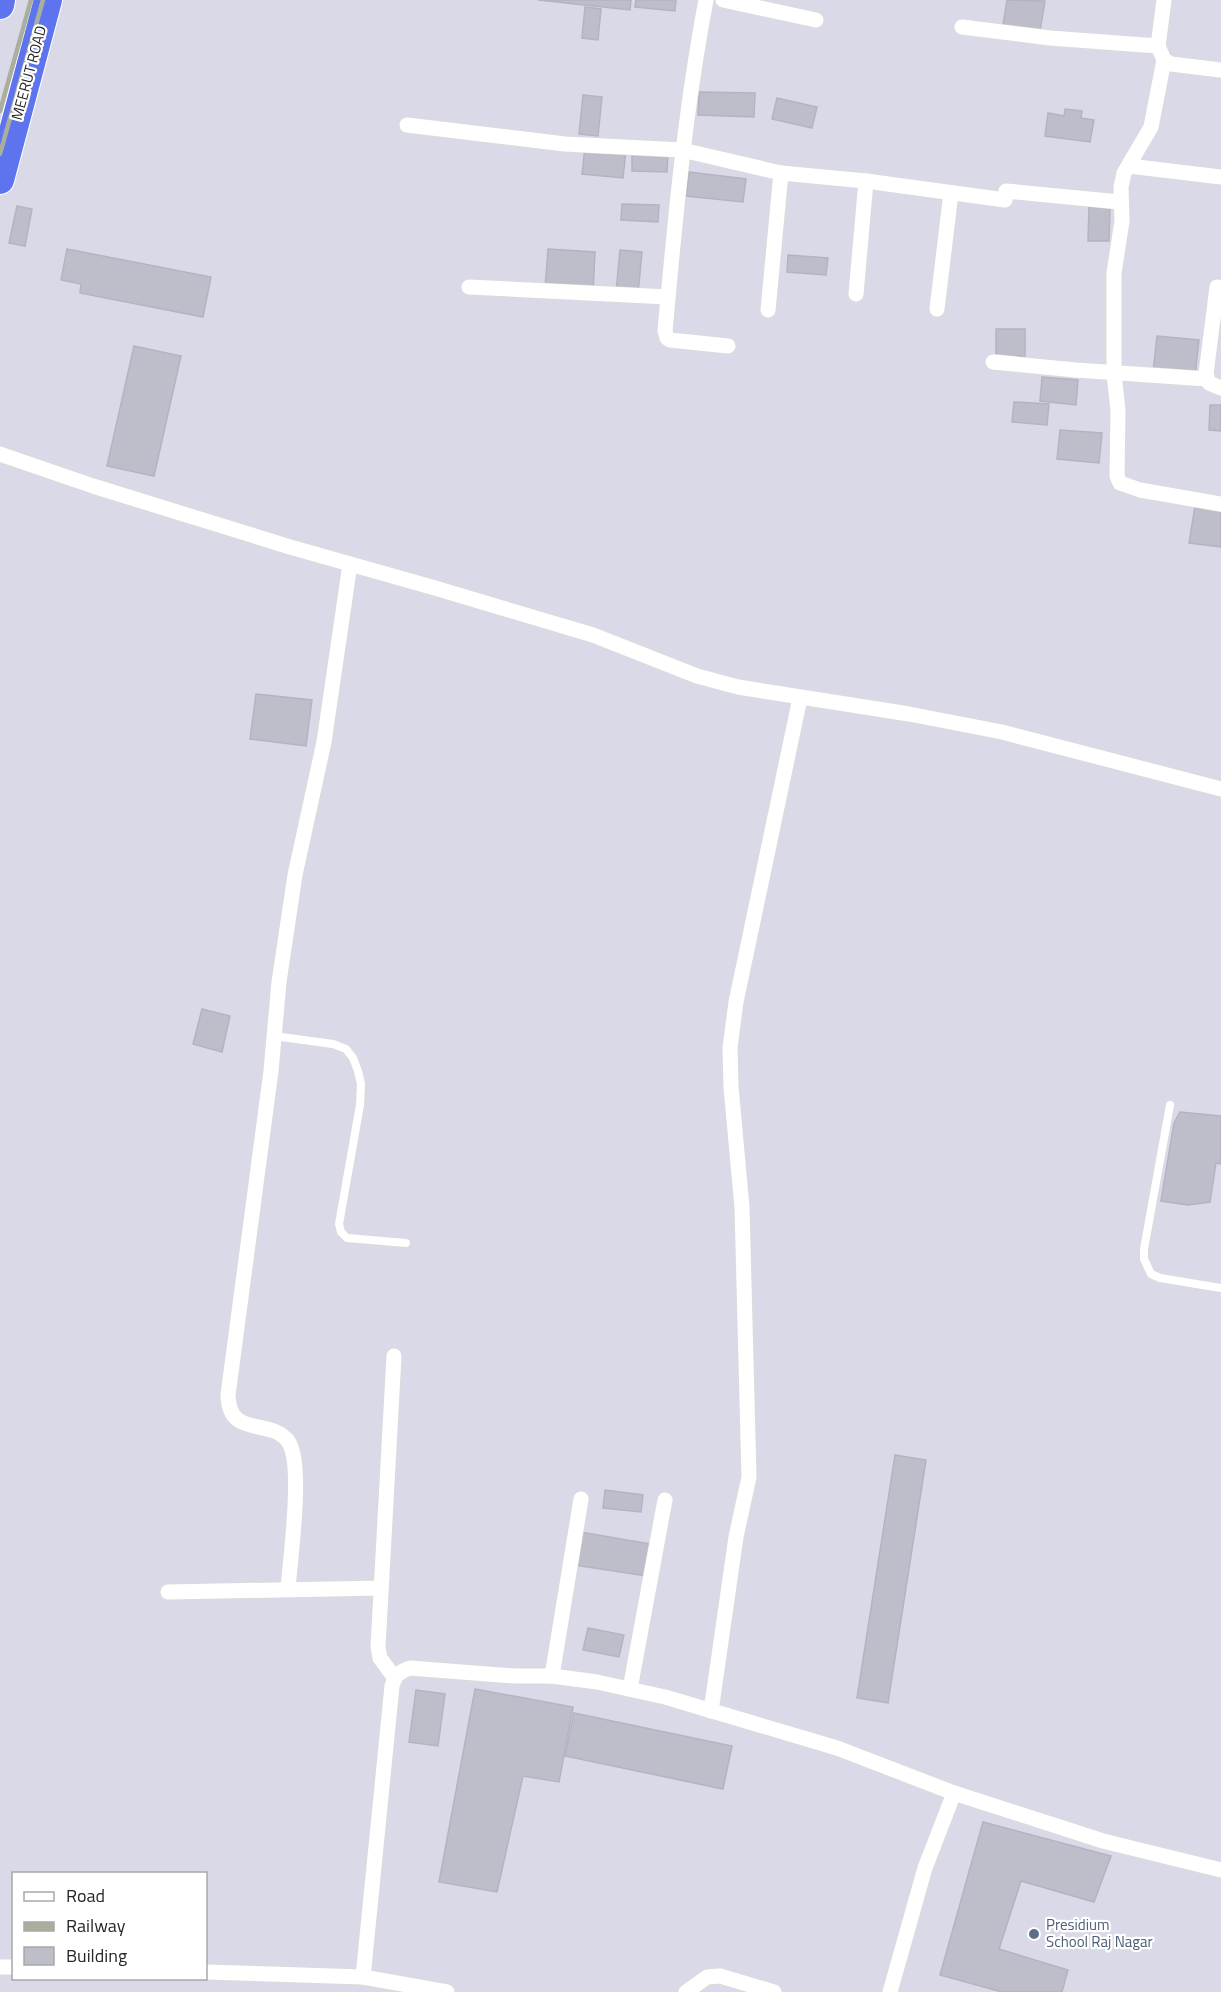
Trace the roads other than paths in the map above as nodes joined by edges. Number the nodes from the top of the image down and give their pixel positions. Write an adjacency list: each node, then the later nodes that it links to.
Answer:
1 (2, 0): 6 (highway)
2 (48, 0): 16 (highway, MEERUT ROAD)
3 (706, 0): 12 (street)
4 (723, 0): 7 (street)
5 (1164, 0): 9 (street)
6 (0, 5)
7 (816, 20)
8 (962, 27): 9 (street)
9 (1161, 53): 10 (street); 13 (street)
10 (1221, 70)
11 (407, 125): 12 (street)
12 (682, 150): 14 (street); 23 (street)
13 (1129, 166): 15 (street); 19 (street)
14 (781, 173): 17 (street); 25 (street)
15 (1221, 177)
16 (0, 180)
17 (866, 182): 18 (street); 22 (street)
18 (951, 193): 19 (street); 24 (street)
19 (1120, 202): 28 (street)
20 (469, 287): 23 (street)
21 (1217, 287): 29 (street)
22 (856, 294)
23 (668, 297): 26 (street)
24 (936, 309)
25 (768, 310)
26 (728, 346)
27 (993, 362): 28 (street)
28 (1114, 373): 29 (street); 32 (street)
29 (1207, 379): 30 (street)
30 (1221, 388)
31 (0, 454): 33 (street)
32 (1221, 504)
33 (350, 564): 34 (street); 36 (street)
34 (800, 698): 35 (street); 49 (street)
35 (1221, 789)
36 (274, 1036): 38 (lane); 44 (street)
37 (1170, 1105): 39 (lane)
38 (406, 1243)
39 (1221, 1288)
40 (394, 1356): 43 (street)
41 (581, 1499): 46 (street)
42 (665, 1500): 48 (street)
43 (381, 1588): 44 (street); 47 (street)
44 (288, 1589): 45 (street)
45 (168, 1592)
46 (552, 1676): 47 (street); 48 (street)
47 (394, 1677): 53 (street)
48 (630, 1689): 49 (street)
49 (711, 1711): 50 (street)
50 (954, 1793): 51 (street); 57 (street)
51 (1221, 1870)
52 (207, 1972): 53 (street)
53 (363, 1977): 54 (street)
54 (447, 1992)
55 (686, 1992): 56 (street)
56 (774, 1992)
57 (890, 1992)

